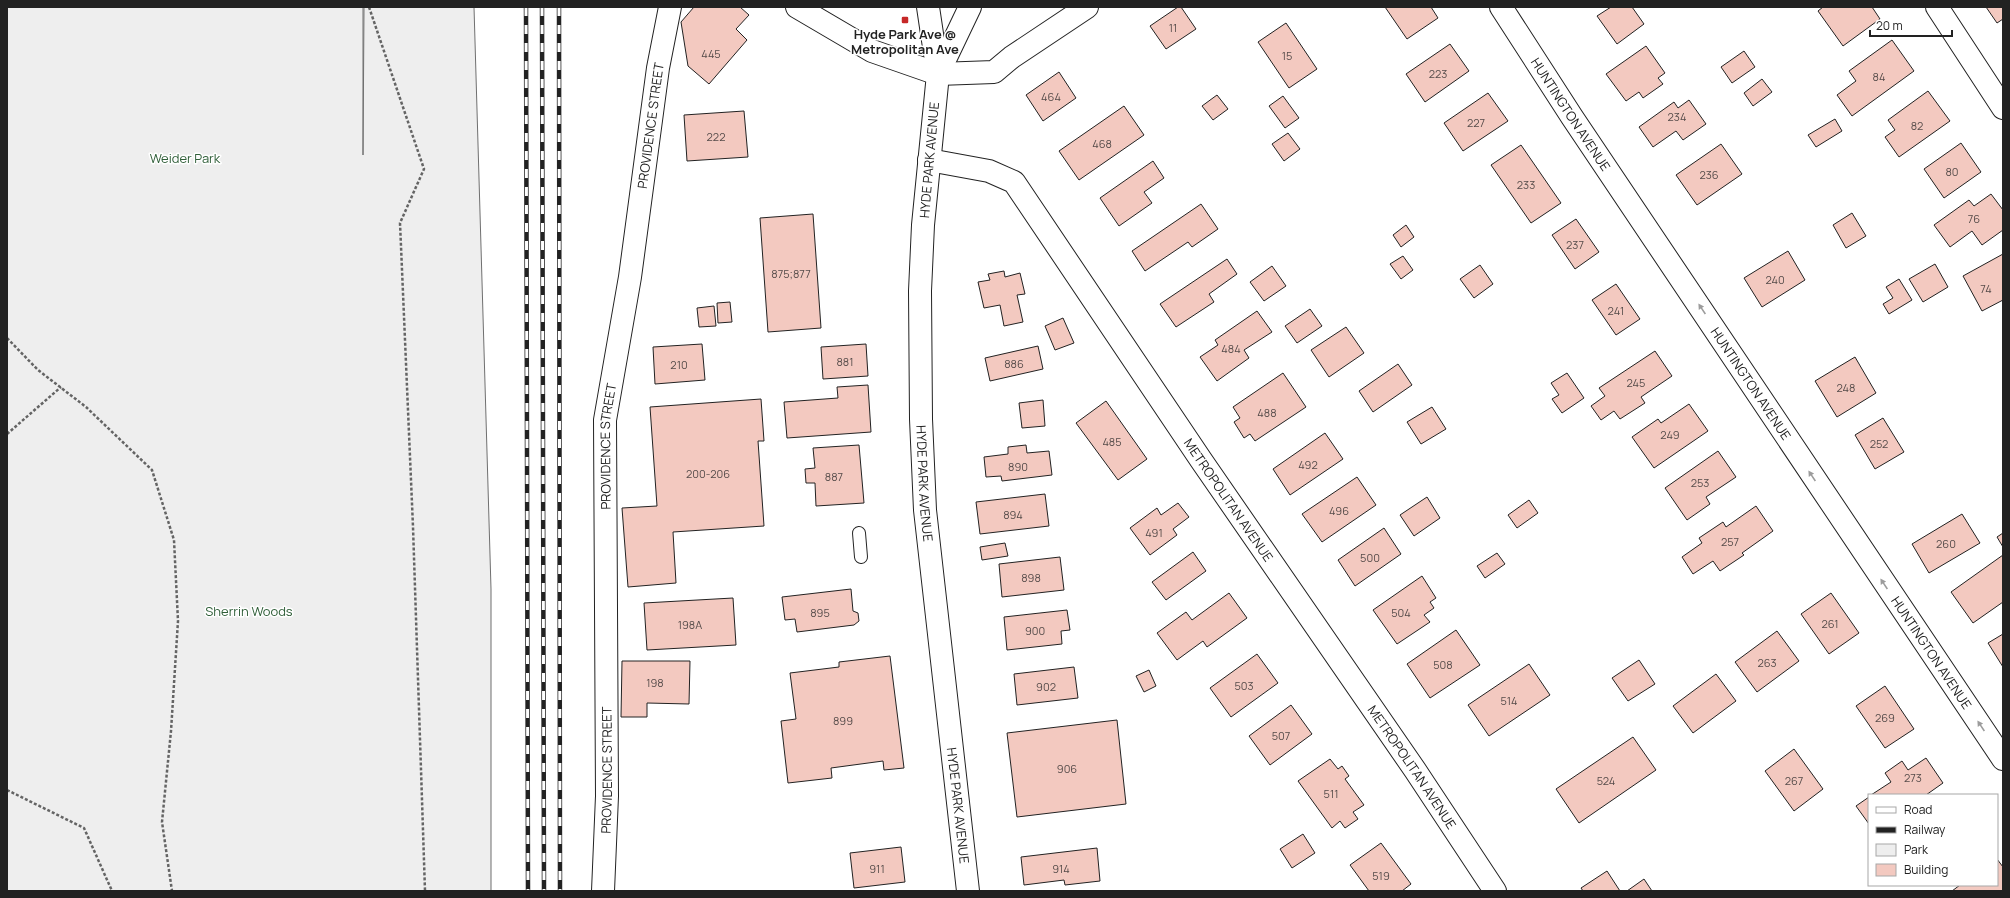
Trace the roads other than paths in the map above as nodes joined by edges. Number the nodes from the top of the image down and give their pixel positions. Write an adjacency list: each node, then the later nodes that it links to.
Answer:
1 (670, 7): 14 (street, PROVIDENCE STREET)
2 (797, 7): 8 (street)
3 (928, 7): 8 (street, HYDE PARK AVENUE)
4 (970, 7): 8 (street, HYDE PARK AVENUE)
5 (1087, 7): 8 (street)
6 (1501, 7): 13 (street, HUNTINGTON AVENUE, one-way to 6)
7 (1938, 7): 9 (street)
8 (938, 74): 10 (street, HYDE PARK AVENUE)
9 (2003, 108)
10 (929, 160): 15 (street, HYDE PARK AVENUE); 16 (street, METROPOLITAN AVENUE)
11 (859, 533): 12 (lane)
12 (861, 557)
13 (2003, 759)
14 (603, 891)
15 (968, 891)
16 (1494, 891)

